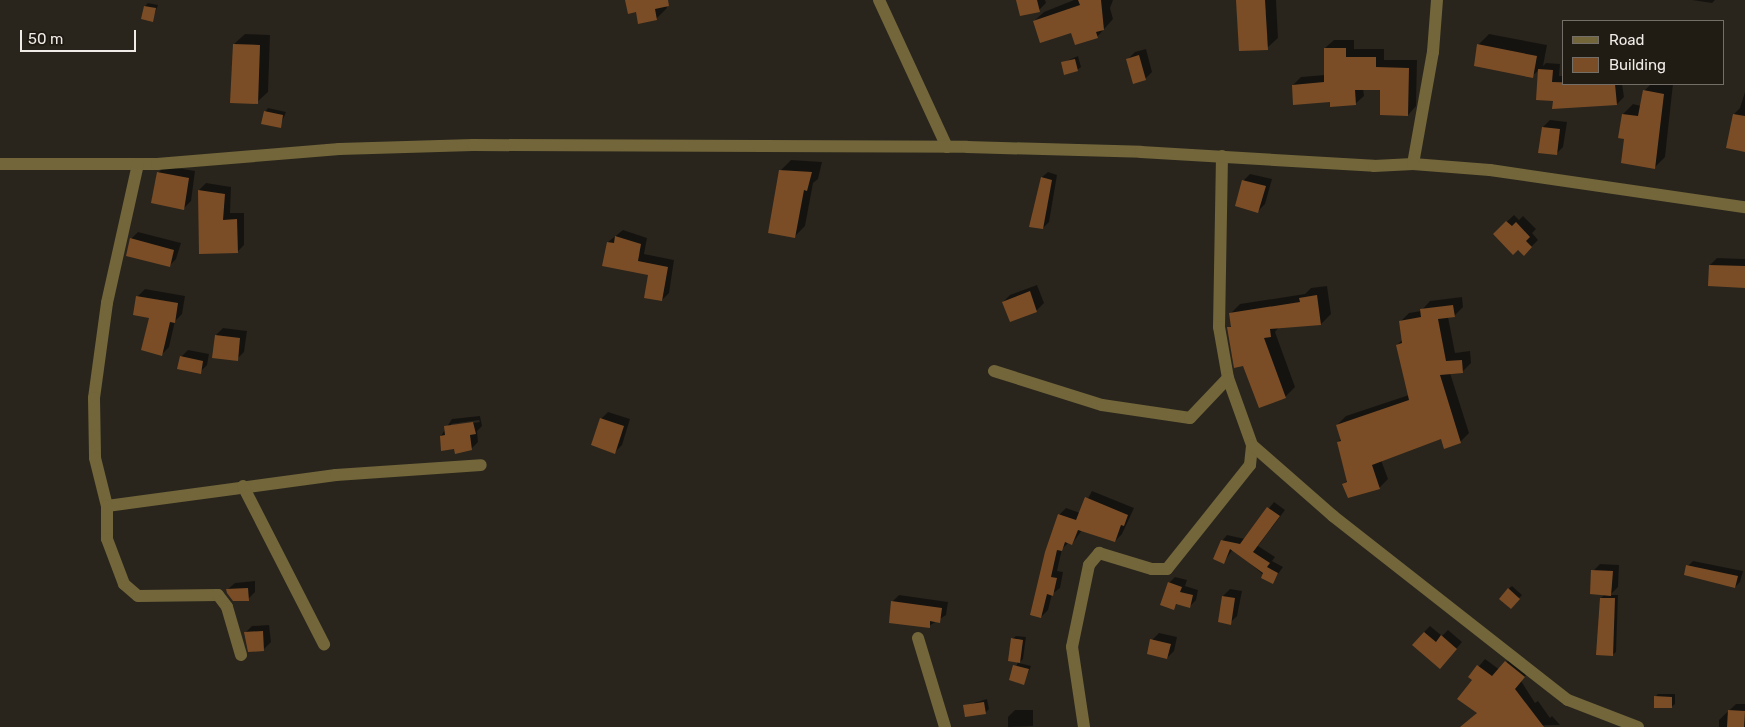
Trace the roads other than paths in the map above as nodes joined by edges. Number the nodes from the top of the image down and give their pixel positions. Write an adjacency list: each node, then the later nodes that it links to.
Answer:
1 (880, 0): 3 (street)
2 (1437, 0): 7 (street)
3 (947, 147): 4 (street); 6 (street)
4 (1222, 156): 7 (street); 10 (street)
5 (0, 164): 6 (street)
6 (138, 164): 14 (street)
7 (1413, 164): 8 (street)
8 (1745, 207)
9 (994, 371): 10 (street)
10 (1228, 378): 11 (street)
11 (1252, 445): 19 (street); 20 (street)
12 (482, 465): 13 (street)
13 (243, 486): 14 (street); 16 (street)
14 (107, 506): 17 (street)
15 (918, 638): 18 (street)
16 (324, 644)
17 (241, 655)
18 (945, 727)
19 (1084, 727)
20 (1638, 727)

